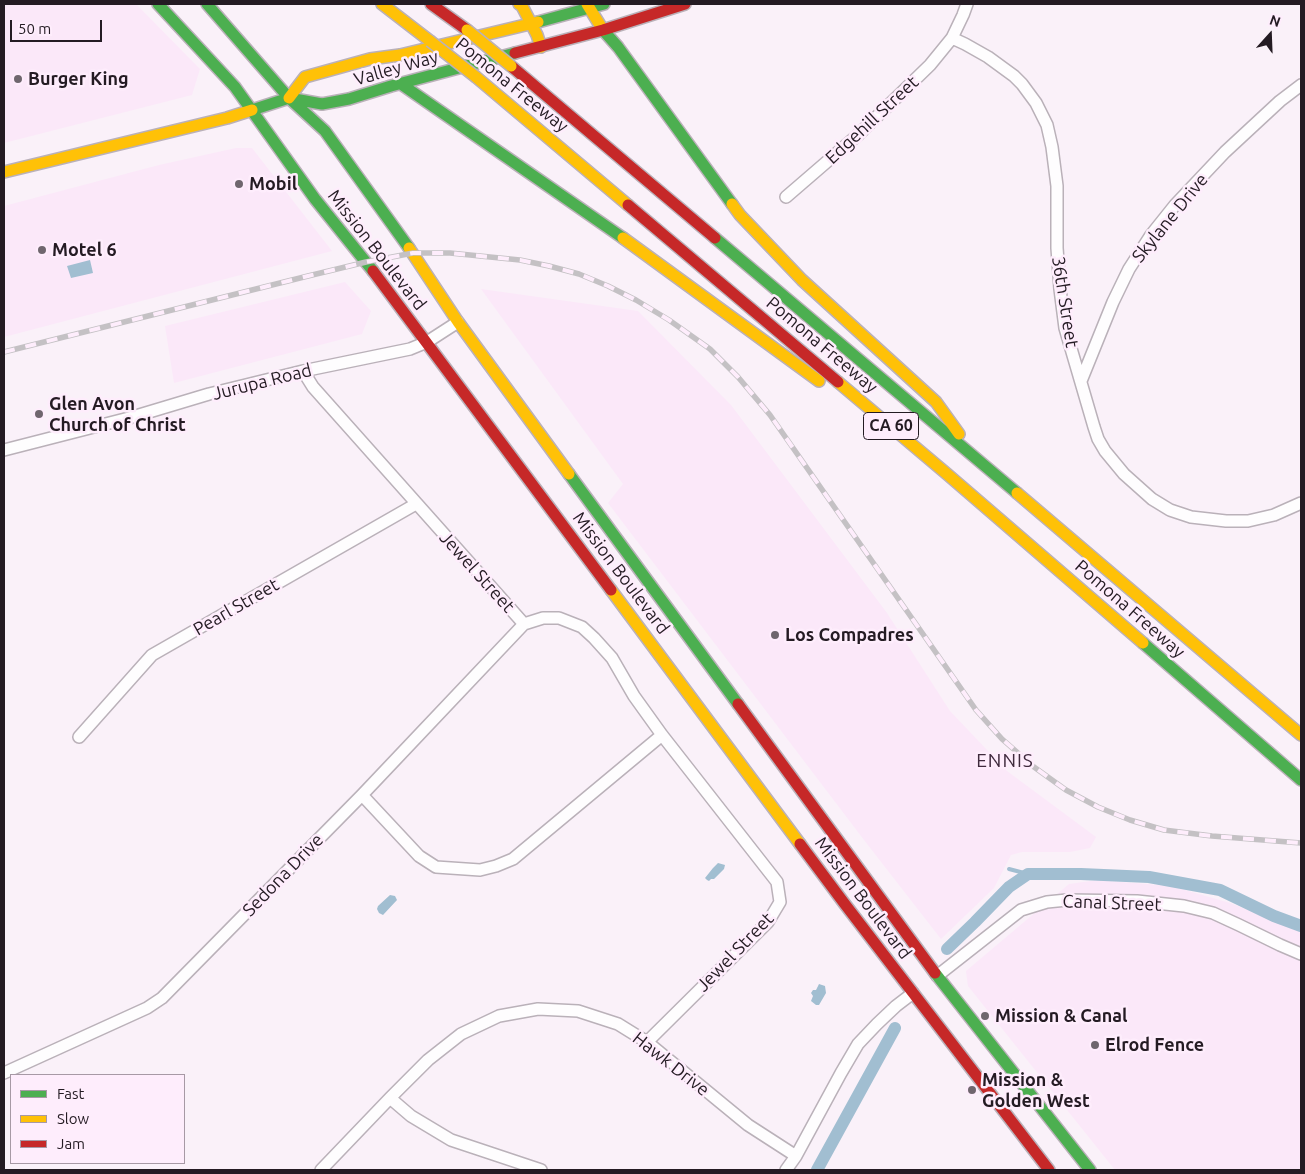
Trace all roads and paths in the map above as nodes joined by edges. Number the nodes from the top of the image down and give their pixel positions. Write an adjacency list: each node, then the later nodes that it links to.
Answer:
1 (158, 4): 17 (main road, Mission Boulevard)
2 (207, 4): 16 (main road, Mission Boulevard)
3 (382, 4): 26 (main road, Pomona Freeway / CA 60, bridge)
4 (431, 4): 25 (main road, Pomona Freeway / CA 60, bridge)
5 (519, 4): 10 (main road)
6 (604, 4): 9 (main road, Valley Way)
7 (685, 4): 11 (main road, Valley Way)
8 (967, 4): 12 (street)
9 (588, 6): 10 (main road, Valley Way); 11 (main road)
10 (531, 24): 13 (main road); 16 (main road, Valley Way)
11 (603, 30): 13 (main road, Valley Way); 25 (main road)
12 (952, 38): 19 (street, Edgehill Street); 23 (street, 36th Street)
13 (541, 47): 14 (main road, Valley Way)
14 (401, 84): 16 (main road, Valley Way); 26 (main road)
15 (1301, 84): 23 (street, Skylane Drive)
16 (289, 98): 17 (main road, Valley Way); 20 (main road, Mission Boulevard)
17 (252, 110): 18 (main road, Valley Way); 21 (main road, Mission Boulevard)
18 (4, 172)
19 (786, 196)
20 (458, 322): 21 (street, Jurupa Road); 36 (main road, Mission Boulevard)
21 (427, 342): 22 (street, Jurupa Road); 36 (main road, Mission Boulevard)
22 (304, 371): 24 (street, Jurupa Road); 28 (street, Jewel Street)
23 (1081, 381): 27 (street, 36th Street)
24 (4, 450)
25 (976, 458): 31 (main road, Pomona Freeway / CA 60)
26 (947, 474): 33 (main road, Pomona Freeway / CA 60)
27 (1301, 503)
28 (416, 504): 29 (street, Jewel Street); 32 (street, Pearl Street)
29 (524, 624): 30 (street, Jewel Street); 34 (street, Sedona Drive)
30 (662, 735): 34 (street); 37 (street, Jewel Street)
31 (1301, 735)
32 (78, 737)
33 (1301, 780)
34 (362, 795): 38 (street, Sedona Drive)
35 (1301, 954): 36 (street, Canal Street)
36 (925, 985): 40 (street, Canal Street); 44 (main road, Mission Boulevard); 45 (main road, Mission Boulevard)
37 (647, 1042): 39 (street, Hawk Drive); 40 (street, Hawk Drive)
38 (4, 1073)
39 (390, 1098): 41 (street, Hawk Drive); 42 (street)
40 (796, 1156): 43 (street, Canal Street)
41 (320, 1170)
42 (542, 1170)
43 (786, 1170)
44 (1049, 1170)
45 (1090, 1170)

